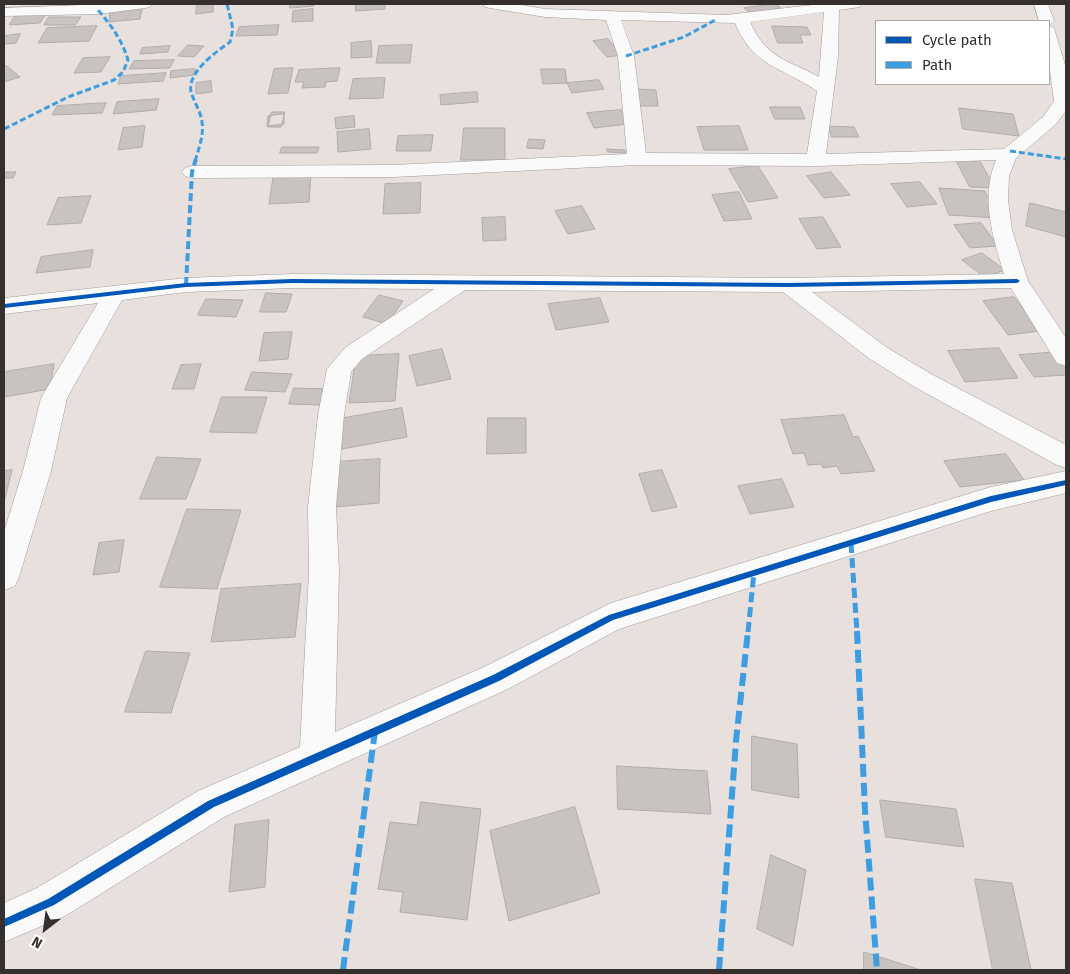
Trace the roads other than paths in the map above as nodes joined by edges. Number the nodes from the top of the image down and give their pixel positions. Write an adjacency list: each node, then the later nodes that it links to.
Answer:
1 (145, 4): 8 (street)
2 (490, 4): 9 (street)
3 (682, 4): 10 (street)
4 (722, 4): 10 (street)
5 (855, 4): 7 (street)
6 (1041, 4): 11 (street)
7 (832, 8): 10 (street); 13 (street)
8 (4, 12)
9 (612, 16): 10 (street); 15 (street)
10 (733, 19): 13 (street)
11 (1048, 20)
12 (1050, 24): 14 (street)
13 (824, 88): 16 (street)
14 (1008, 155): 16 (street); 18 (street)
15 (637, 159): 16 (street); 17 (street)
16 (816, 160)
17 (192, 172)
18 (1017, 281): 20 (street); 23 (street)
19 (461, 282): 20 (street); 21 (street); 28 (street)
20 (788, 285): 25 (street)
21 (114, 294): 22 (street); 27 (street)
22 (4, 306)
23 (1058, 329): 24 (street)
24 (1066, 357)
25 (1066, 457)
26 (1066, 482): 28 (street)
27 (7, 560)
28 (317, 756): 29 (street)
29 (4, 923)

